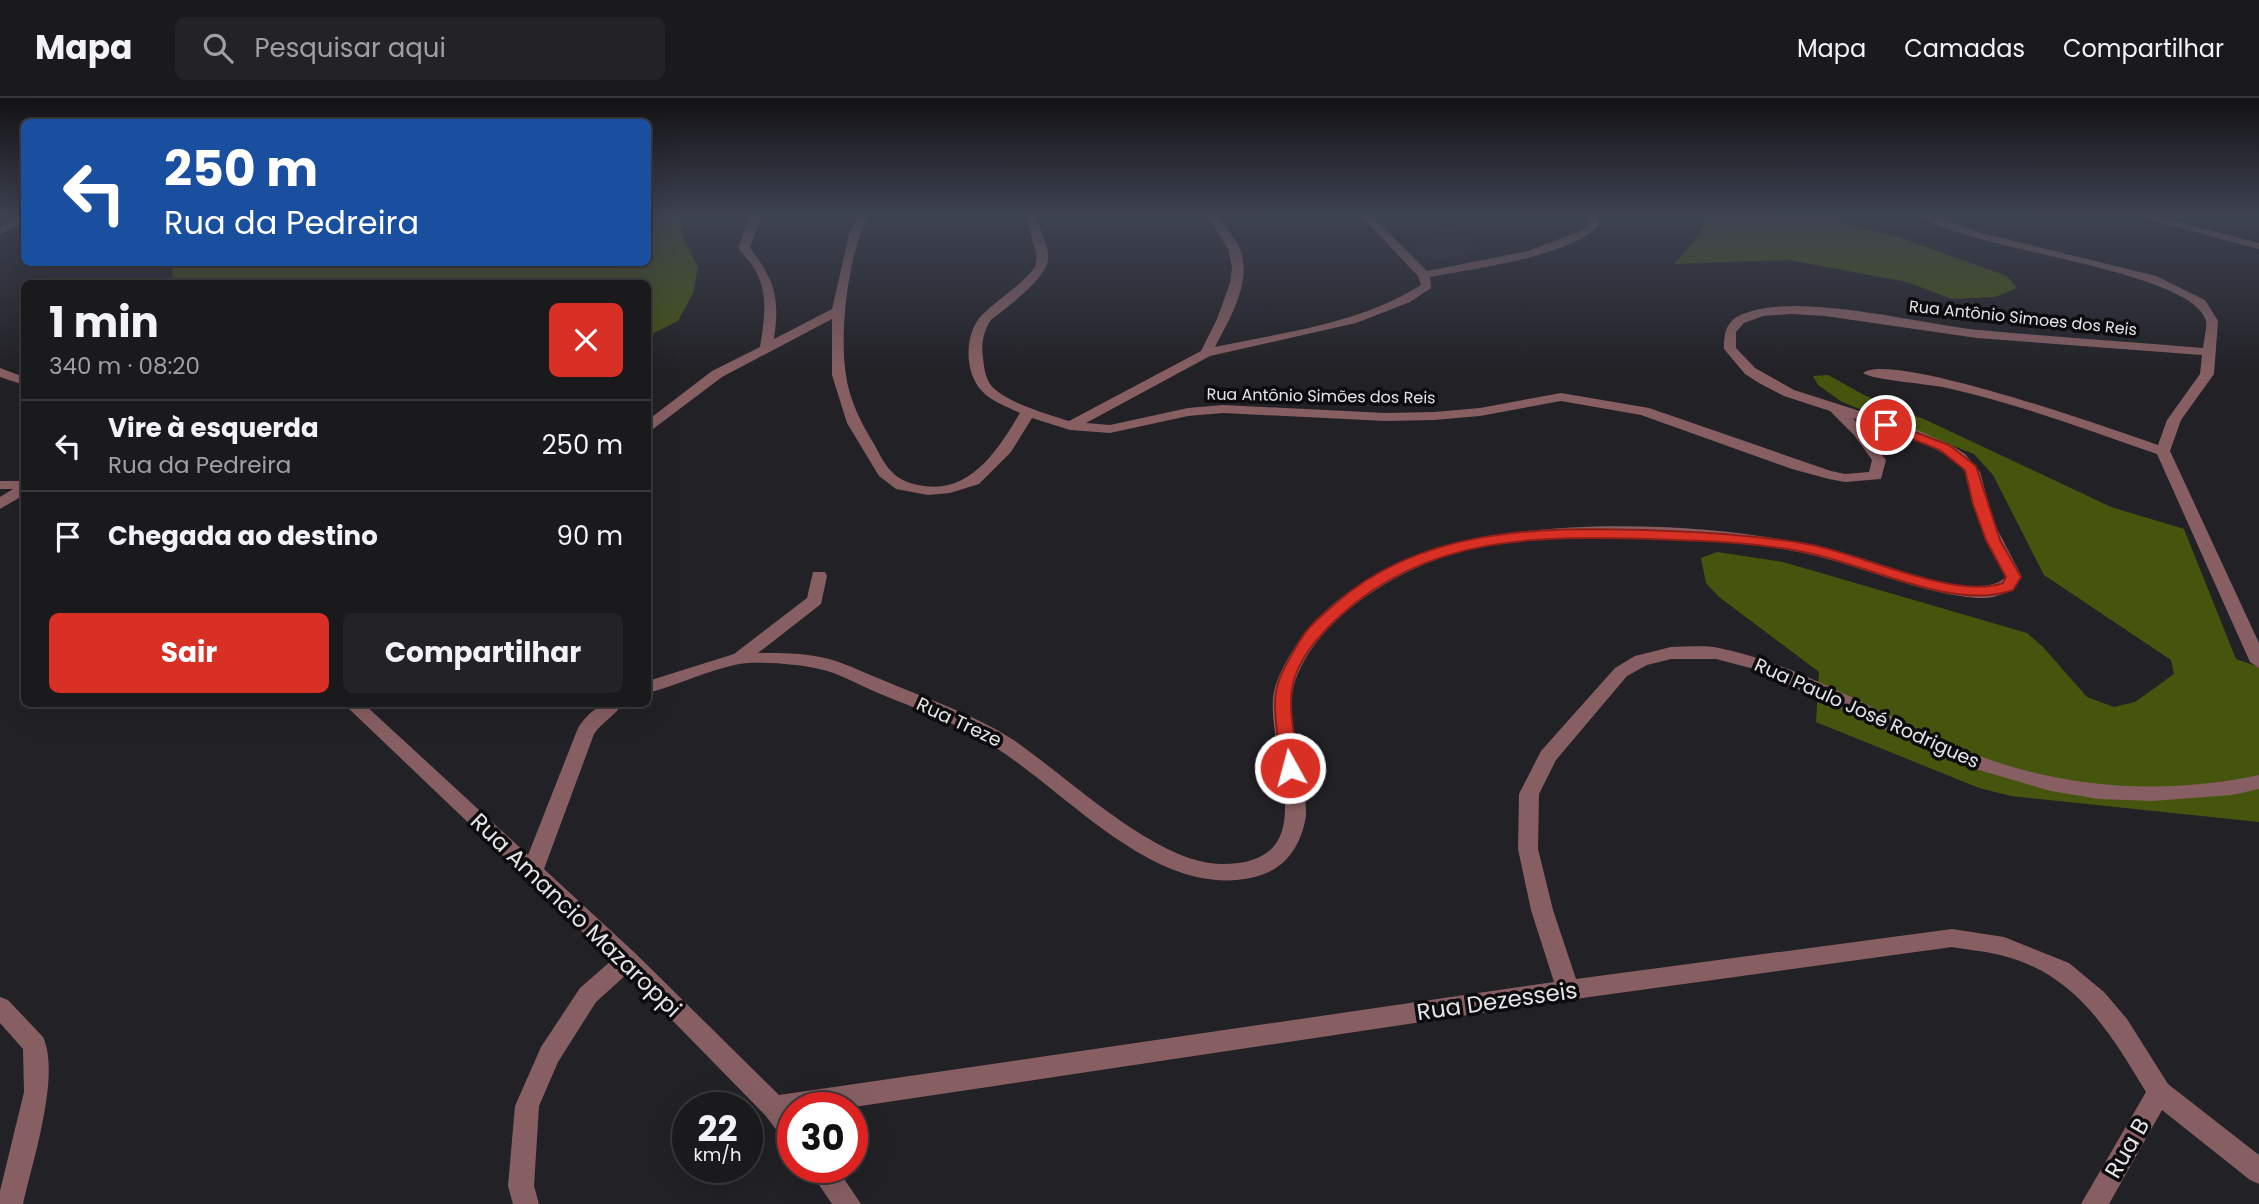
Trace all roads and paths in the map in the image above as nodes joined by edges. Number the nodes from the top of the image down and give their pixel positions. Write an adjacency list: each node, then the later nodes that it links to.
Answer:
1 (759, 269): 10 (street)
2 (847, 269): 9 (street)
3 (1040, 269): 17 (street, Rua Antônio Simões dos Reis)
4 (1238, 269): 12 (street)
5 (1418, 269): 8 (street)
6 (1457, 269): 8 (street)
7 (2115, 269): 11 (street)
8 (1424, 275): 12 (street)
9 (838, 311): 10 (street); 17 (street)
10 (766, 347): 18 (street)
11 (2207, 352): 16 (street, Rua Antônio Simoes dos Reis); 20 (street)
12 (1206, 353): 19 (street)
13 (0, 372): 15 (street)
14 (1870, 373): 20 (street)
15 (21, 380)
16 (1835, 408): 21 (street, Rua Antônio Simoes dos Reis); 27 (street, Rua Treze)
17 (1028, 412): 19 (street, Rua Antônio Simões dos Reis)
18 (651, 424)
19 (1070, 426): 21 (street, Rua Antônio Simões dos Reis)
20 (2163, 451): 28 (street)
21 (1876, 476)
22 (0, 485): 23 (street)
23 (21, 487)
24 (21, 489): 25 (street)
25 (0, 504)
26 (819, 576): 27 (street)
27 (740, 658): 29 (street, Rua Treze)
28 (2259, 662)
29 (651, 686)
30 (357, 707): 33 (street, Rua Amancio Mazaroppi)
31 (609, 707): 33 (street)
32 (2259, 782): 35 (street, Rua Paulo José Rodrigues)
33 (532, 872): 34 (street, Rua Amancio Mazaroppi)
34 (627, 961): 38 (street, Rua Amancio Mazaroppi); 43 (street)
35 (1568, 990): 37 (street, Rua Dezesseis); 38 (street, Rua Dezesseis)
36 (0, 1007): 42 (street)
37 (2159, 1092): 40 (street); 45 (street, Rua B)
38 (774, 1107): 39 (street, Rua Amancio Mazaroppi)
39 (777, 1111)
40 (2259, 1171)
41 (832, 1183): 44 (street)
42 (10, 1204)
43 (526, 1204)
44 (848, 1204)
45 (2094, 1204)

